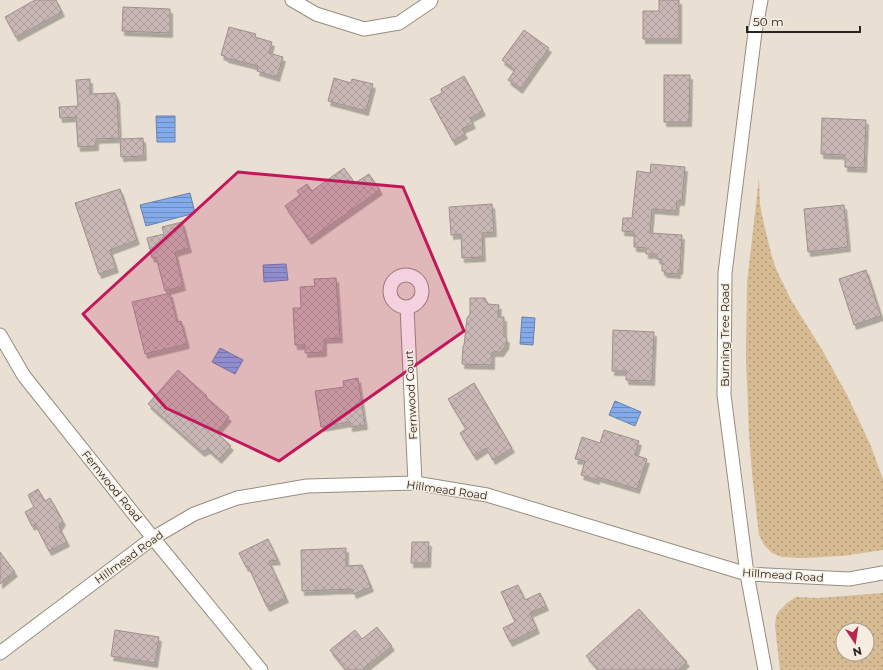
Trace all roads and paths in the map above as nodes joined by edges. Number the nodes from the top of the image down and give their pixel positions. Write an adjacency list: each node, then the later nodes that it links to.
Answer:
1 (292, 0): 2 (street)
2 (431, 0)
3 (761, 0): 9 (street, Burning Tree Road)
4 (407, 307): 6 (street, Fernwood Court)
5 (0, 335): 7 (street, Fernwood Road)
6 (415, 483): 7 (street, Hillmead Road); 9 (street, Hillmead Road)
7 (153, 538): 10 (street, Hillmead Road); 11 (street, Fernwood Road)
8 (883, 573): 9 (street, Hillmead Road)
9 (747, 574): 12 (street, Burning Tree Road)
10 (0, 653)
11 (261, 670)
12 (765, 670)

